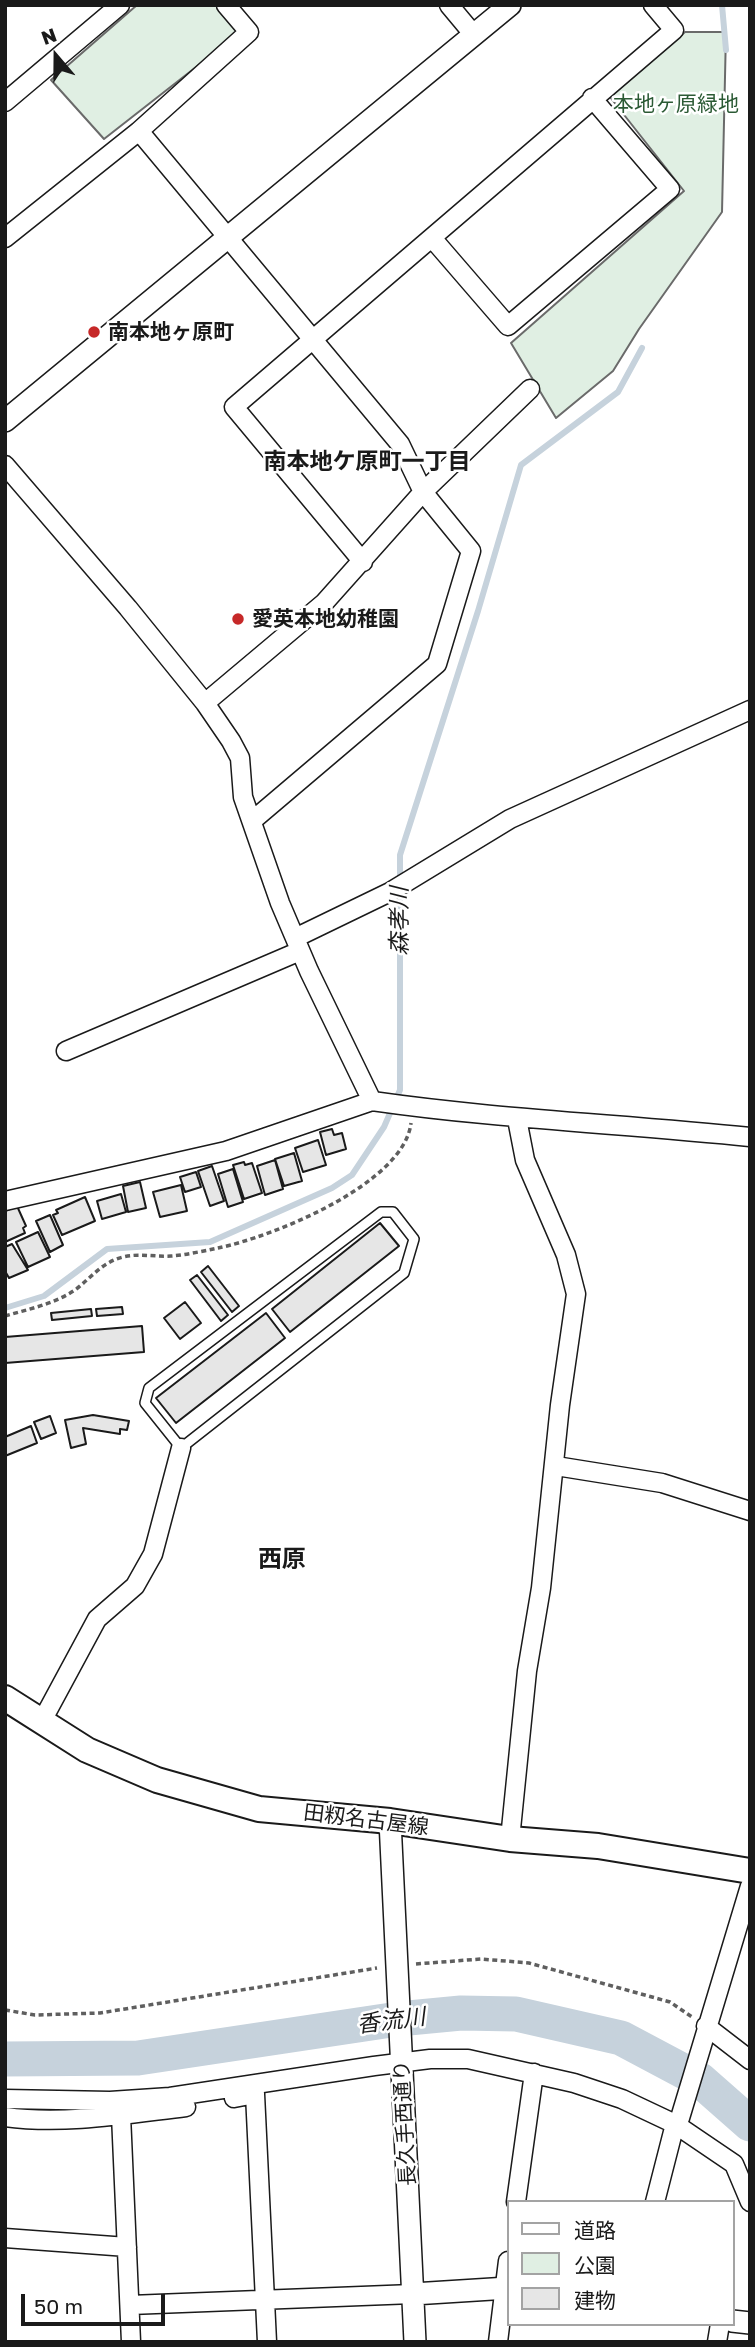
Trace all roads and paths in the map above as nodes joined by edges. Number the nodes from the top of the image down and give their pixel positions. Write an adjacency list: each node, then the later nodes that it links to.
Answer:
1 (120, 5): 8 (street)
2 (226, 5): 9 (street)
3 (449, 5): 6 (street)
4 (509, 5): 6 (street)
5 (653, 5): 7 (street)
6 (474, 35): 12 (street)
7 (592, 98): 11 (street); 11 (street)
8 (5, 102)
9 (138, 131): 10 (street); 12 (street)
10 (5, 238)
11 (432, 238): 13 (street)
12 (228, 240): 13 (street); 15 (street)
13 (313, 341): 17 (street); 18 (street)
14 (530, 389): 17 (street)
15 (5, 421)
16 (5, 465): 19 (street)
17 (423, 492): 18 (street); 21 (street)
18 (363, 562): 19 (street)
19 (205, 703): 21 (street)
20 (750, 710): 22 (street)
21 (251, 821): 22 (street)
22 (298, 945): 23 (street); 24 (street)
23 (66, 1051)
24 (377, 1102): 25 (street); 28 (street)
25 (413, 1106): 26 (street); 29 (path)
26 (517, 1119): 27 (street); 31 (street)
27 (750, 1137)
28 (5, 1201)
29 (5, 1316)
30 (181, 1448): 30 (lane); 34 (street)
31 (556, 1466): 32 (street); 36 (street)
32 (750, 1511)
33 (5, 1698): 34 (main road, 田籾名古屋線)
34 (41, 1721): 35 (main road, 田籾名古屋線)
35 (390, 1821): 36 (main road, 田籾名古屋線); 39 (street, 長久手西通り)
36 (510, 1839): 37 (main road, 田籾名古屋線)
37 (750, 1871)
38 (750, 1886): 41 (street)
39 (397, 1969): 40 (path); 41 (path); 42 (street, 長久手西通り)
40 (5, 2010)
41 (705, 2030): 43 (street); 48 (street)
42 (402, 2058): 44 (street); 45 (street); 55 (street, 長久手西通り)
43 (750, 2060)
44 (534, 2073): 48 (street); 49 (street)
45 (5, 2099)
46 (121, 2115): 47 (street); 53 (street); 56 (street)
47 (5, 2117)
48 (677, 2121): 50 (street); 51 (street)
49 (516, 2200)
50 (656, 2200)
51 (750, 2202)
52 (5, 2238): 53 (street)
53 (127, 2247): 57 (street)
54 (506, 2288): 55 (street); 61 (street)
55 (413, 2294): 56 (street); 60 (street, 長久手西通り)
56 (265, 2302): 57 (street); 59 (street)
57 (130, 2305): 58 (street)
58 (131, 2342)
59 (267, 2342)
60 (415, 2342)
61 (498, 2342)

